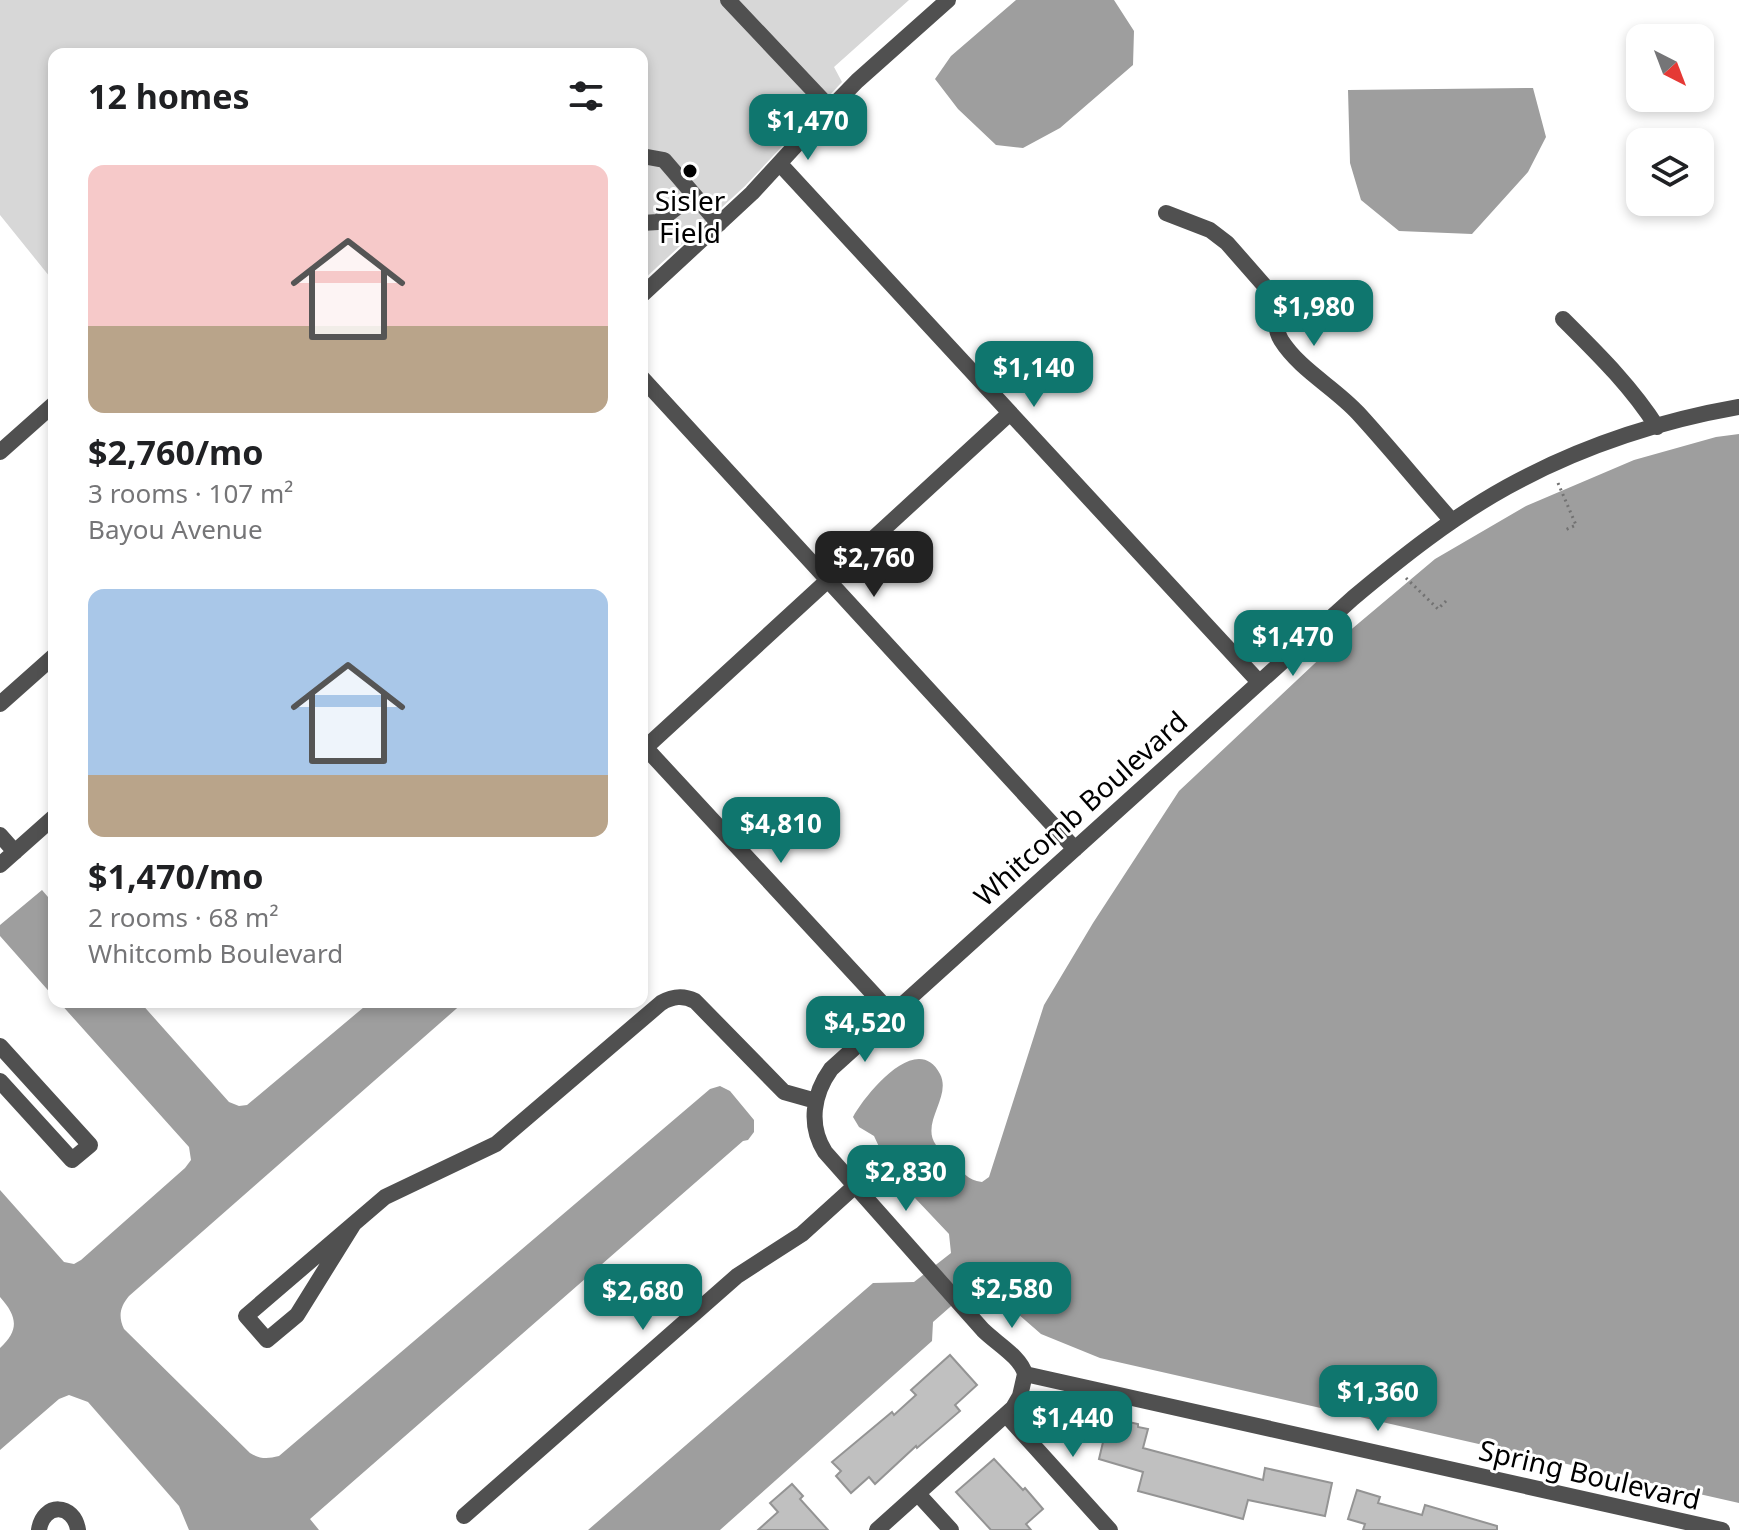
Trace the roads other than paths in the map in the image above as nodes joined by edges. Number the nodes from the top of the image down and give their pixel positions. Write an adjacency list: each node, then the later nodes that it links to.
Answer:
1 (728, 0): 3 (street)
2 (948, 0): 3 (street)
3 (830, 108): 5 (street)
4 (648, 157): 6 (street)
5 (780, 164): 9 (street); 15 (street)
6 (693, 195): 8 (street); 9 (street)
7 (1166, 213): 18 (street)
8 (648, 223)
9 (719, 224): 10 (street)
10 (648, 289)
11 (1563, 319): 16 (street)
12 (648, 384): 19 (street)
13 (1739, 407): 16 (street, Whitcomb Boulevard)
14 (48, 409): 17 (street)
15 (1010, 413): 19 (street); 21 (street)
16 (1657, 427): 18 (street, Whitcomb Boulevard)
17 (2, 447)
18 (1452, 521): 21 (street, Whitcomb Boulevard)
19 (829, 580): 23 (street); 27 (street)
20 (48, 661): 22 (street)
21 (1259, 682): 27 (street, Whitcomb Boulevard)
22 (0, 704)
23 (648, 742)
24 (648, 750): 30 (street)
25 (48, 822): 28 (street)
26 (0, 835): 28 (street)
27 (1075, 849): 30 (street, Whitcomb Boulevard)
28 (15, 852): 29 (street)
29 (0, 865)
30 (891, 1013): 33 (street, Whitcomb Boulevard)
31 (0, 1046): 32 (street)
32 (0, 1081)
33 (816, 1101): 34 (street); 35 (street)
34 (855, 1186): 36 (street); 39 (street)
35 (353, 1225): 35 (street)
36 (1025, 1374): 37 (street); 40 (street, Spring Boulevard)
37 (1006, 1415): 38 (street); 45 (street)
38 (918, 1494): 43 (street); 44 (street)
39 (464, 1516)
40 (1687, 1526): 46 (street, Spring Boulevard)
41 (39, 1530): 42 (street)
42 (78, 1530)
43 (877, 1530)
44 (951, 1530)
45 (1110, 1530)
46 (1722, 1530)

